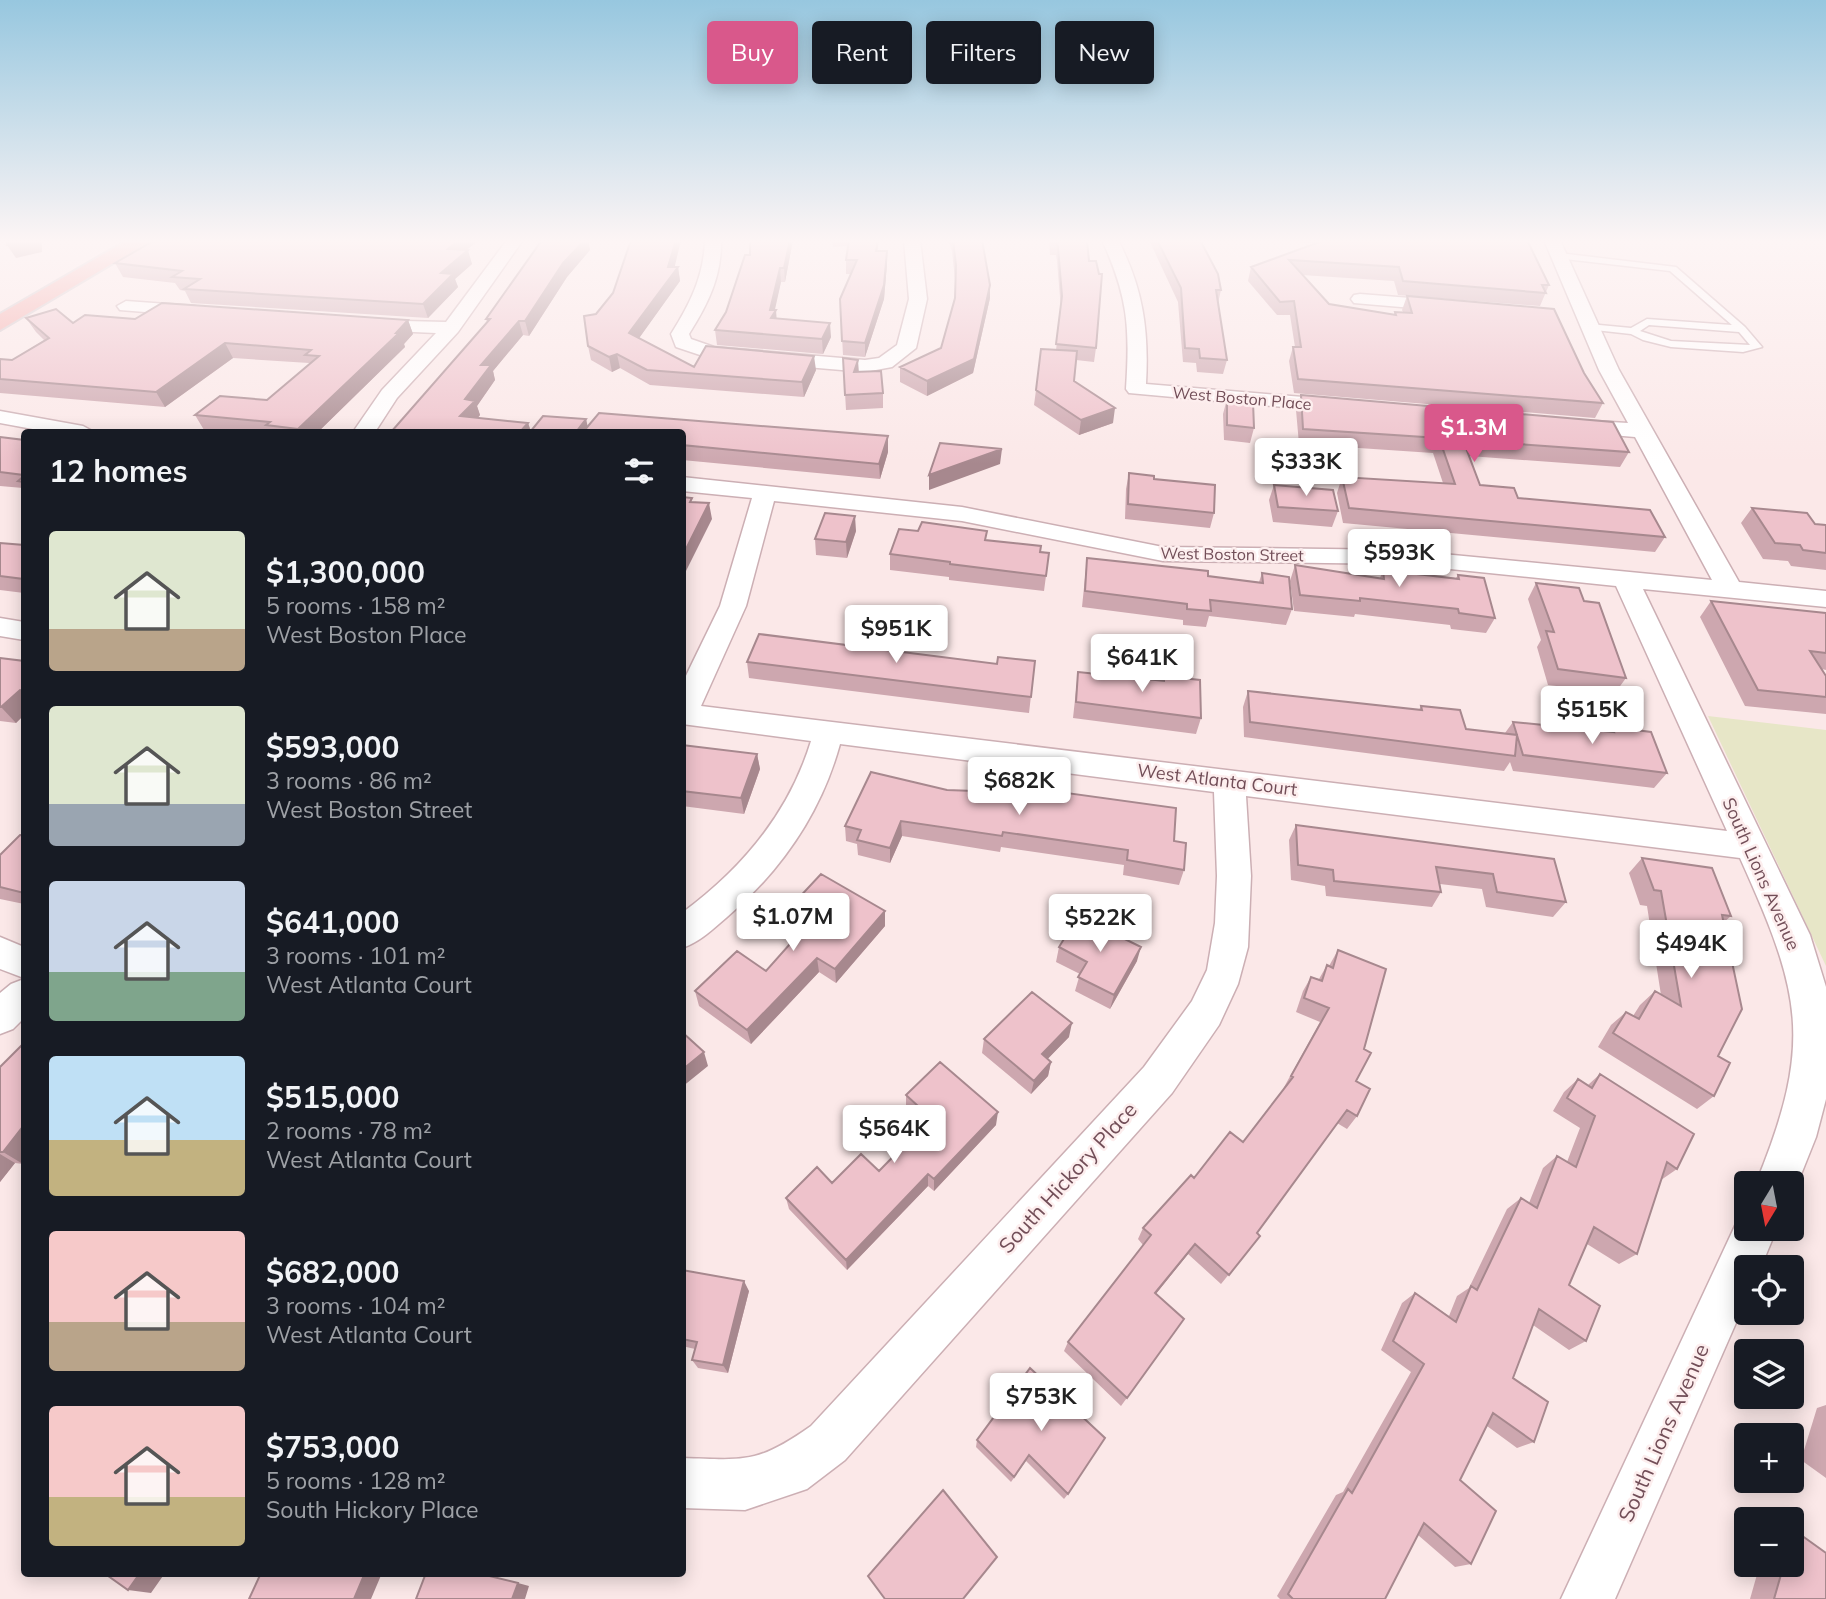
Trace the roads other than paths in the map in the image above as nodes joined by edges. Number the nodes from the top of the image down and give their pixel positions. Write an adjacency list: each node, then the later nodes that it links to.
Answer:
1 (461, 315): 10 (street)
2 (692, 315): 3 (street)
3 (914, 315)
4 (1138, 315): 13 (street, West Boston Place)
5 (1584, 315): 9 (street)
6 (1725, 315): 11 (lane)
7 (1559, 316): 9 (street)
8 (344, 323): 10 (street)
9 (1587, 323): 12 (lane); 18 (street)
10 (451, 328): 17 (street)
11 (1742, 329): 12 (lane); 12 (lane)
12 (1633, 331)
13 (1355, 407)
14 (0, 417): 16 (street)
15 (1560, 424): 18 (street)
16 (66, 429)
17 (366, 429)
18 (1642, 431): 22 (street)
19 (686, 484): 20 (street, West Boston Street)
20 (765, 493): 21 (street, West Boston Street); 26 (street)
21 (1625, 578): 22 (street, West Boston Street); 30 (street, South Lions Avenue)
22 (1730, 589): 23 (street, West Boston Street)
23 (1826, 599)
24 (0, 628): 25 (street)
25 (21, 631)
26 (686, 708)
27 (686, 714): 28 (street, West Atlanta Court)
28 (829, 732): 29 (street, West Atlanta Court); 31 (street)
29 (1229, 782): 30 (street, West Atlanta Court); 38 (street, South Hickory Place)
30 (1751, 847): 36 (street, South Lions Avenue)
31 (686, 930)
32 (0, 952): 33 (street)
33 (21, 962)
34 (21, 998): 35 (street)
35 (0, 1017)
36 (1782, 1171)
37 (1750, 1241): 39 (street, South Lions Avenue)
38 (686, 1483)
39 (1588, 1599)

